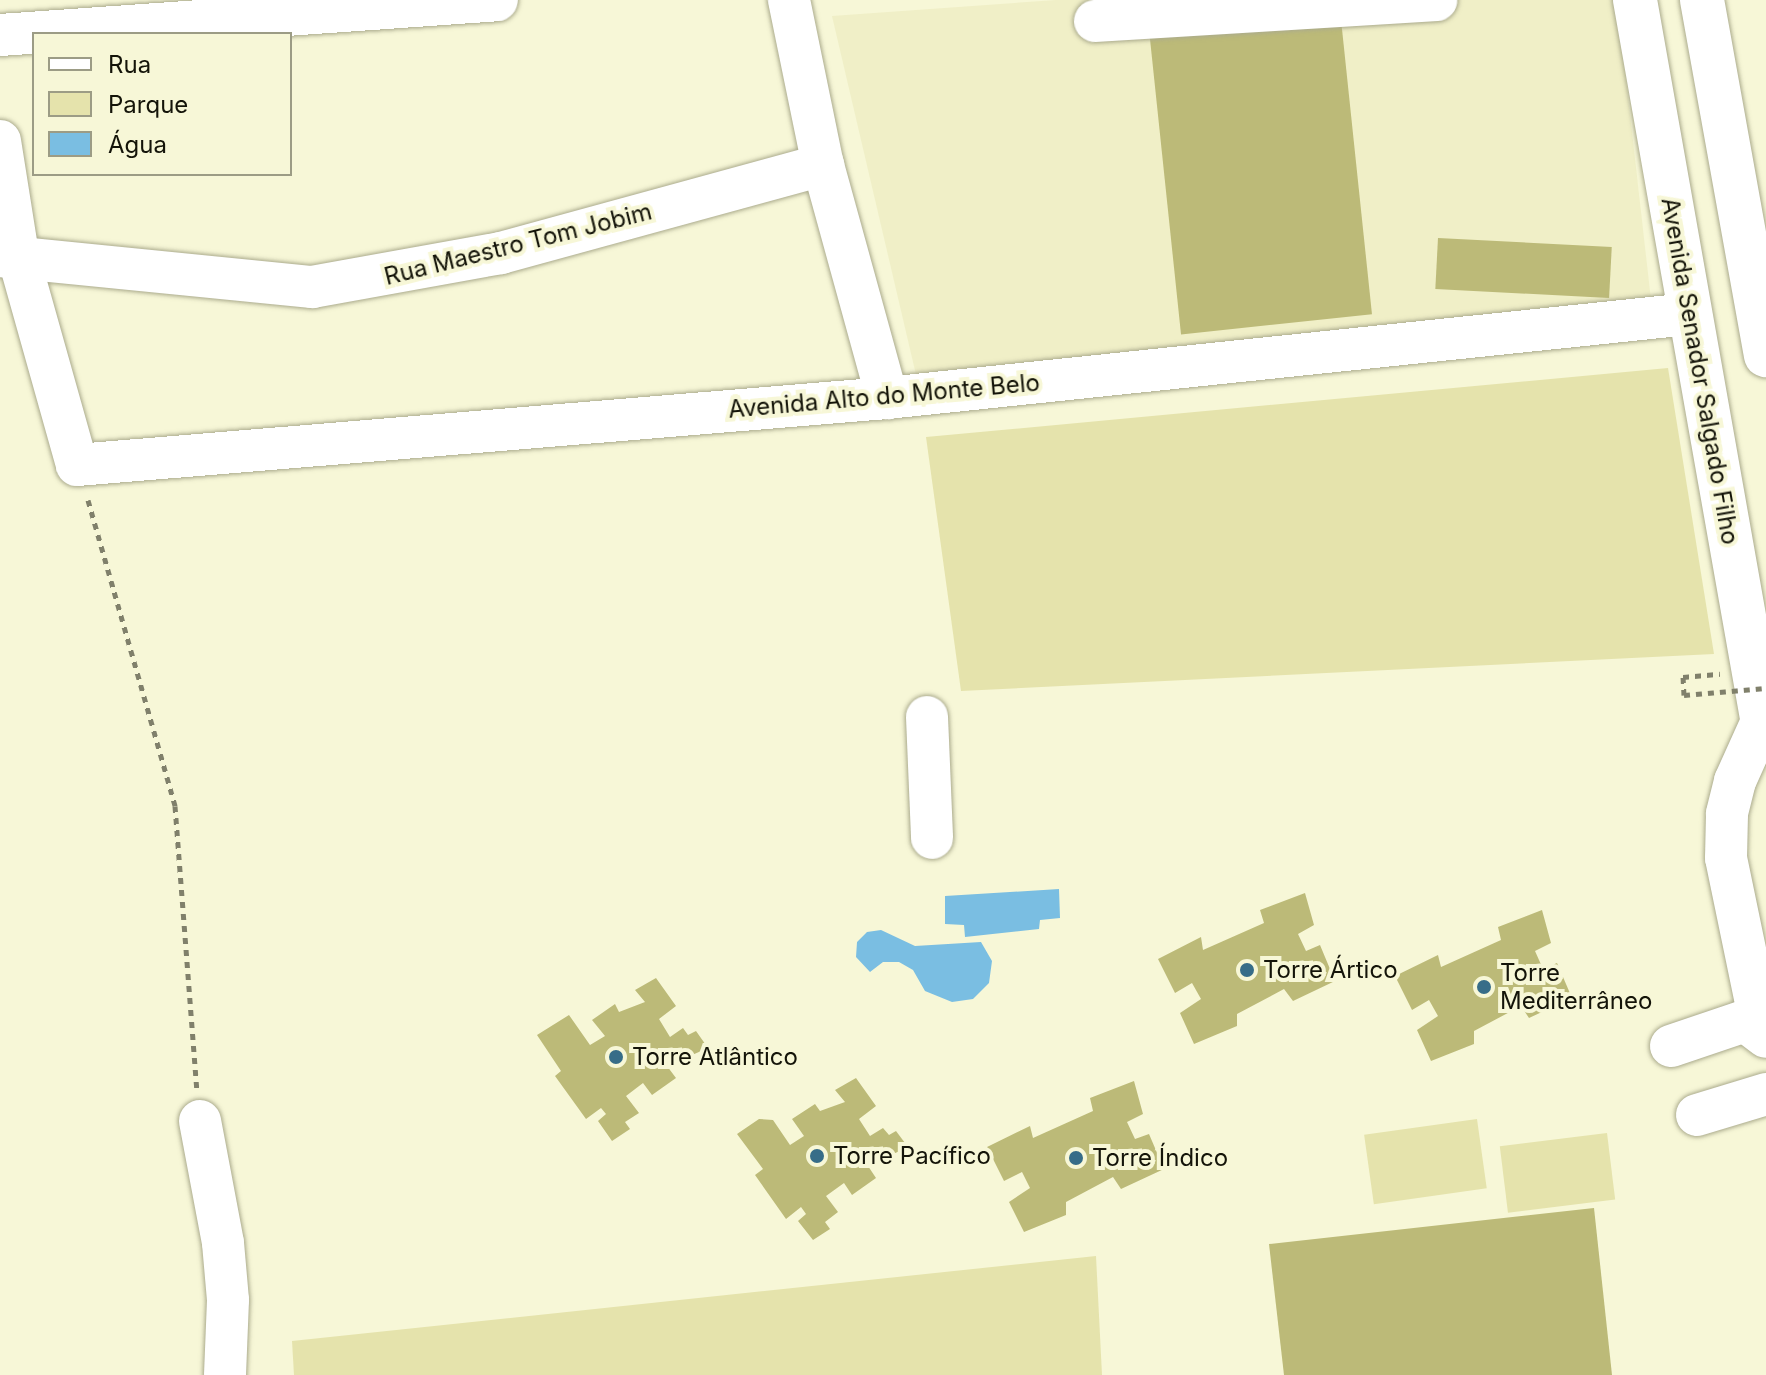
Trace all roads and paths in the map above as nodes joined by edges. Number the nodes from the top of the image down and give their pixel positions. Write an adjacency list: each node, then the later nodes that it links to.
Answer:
1 (497, 0): 7 (street)
2 (789, 0): 11 (street)
3 (1436, 0): 6 (street)
4 (1635, 0): 13 (main road, Avenida Senador Salgado Filho)
5 (1702, 0): 14 (main road)
6 (1095, 21)
7 (43, 32)
8 (32, 33): 9 (street)
9 (0, 35)
10 (0, 141): 12 (street)
11 (823, 165): 12 (street, Rua Maestro Tom Jobim); 15 (street)
12 (9, 255): 16 (street)
13 (1689, 314): 15 (street, Avenida Alto do Monte Belo); 17 (main road, Avenida Senador Salgado Filho)
14 (1766, 355)
15 (887, 398): 16 (street, Avenida Alto do Monte Belo)
16 (77, 465): 24 (path)
17 (1762, 705): 17 (path, bridge); 20 (street)
18 (927, 717): 19 (street)
19 (932, 838)
20 (1764, 1035): 21 (street)
21 (1671, 1046)
22 (1766, 1094): 23 (street)
23 (1697, 1115)
24 (200, 1121): 25 (street)
25 (225, 1375)

